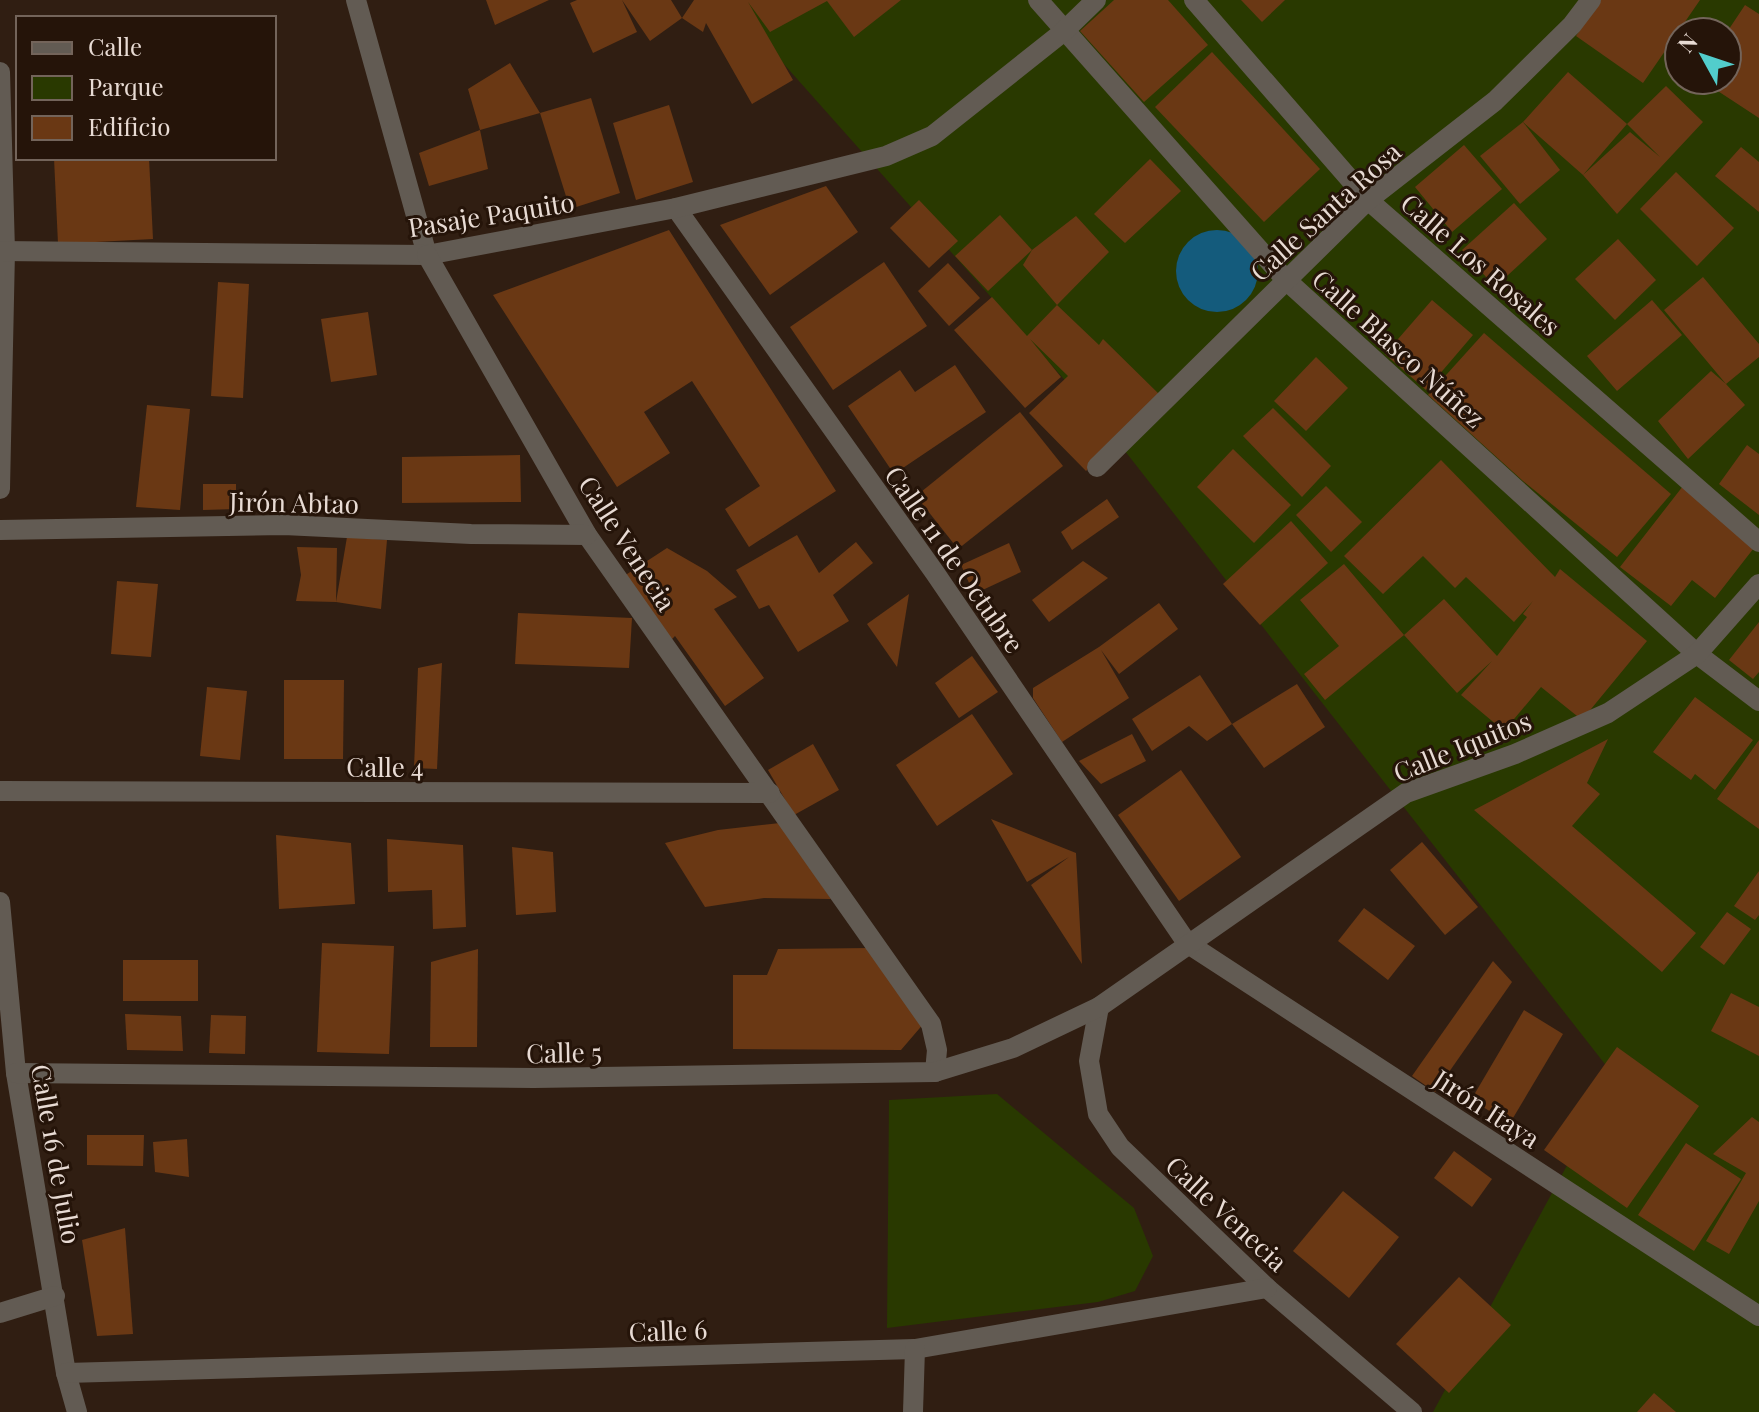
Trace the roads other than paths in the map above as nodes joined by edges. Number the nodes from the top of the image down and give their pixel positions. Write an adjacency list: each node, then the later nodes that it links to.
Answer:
1 (356, 0): 11 (street, Calle Venecia)
2 (1038, 0): 6 (street, Calle Blasco Núñez)
3 (1096, 0): 6 (street, Pasaje Paquito)
4 (1194, 0): 8 (street, Calle Los Rosales)
5 (1591, 0): 8 (street, Calle Santa Rosa)
6 (1063, 32): 9 (street, Pasaje Paquito); 12 (street, Calle Blasco Núñez)
7 (0, 72): 10 (street)
8 (1368, 200): 12 (street, Calle Santa Rosa); 17 (street, Calle Los Rosales)
9 (676, 208): 11 (street, Pasaje Paquito); 24 (street, Calle 11 de Octubre)
10 (3, 251): 11 (street, Pasaje Paquito); 14 (street)
11 (427, 255): 16 (street, Calle Venecia)
12 (1286, 280): 13 (street, Calle Santa Rosa); 19 (street, Calle Blasco Núñez)
13 (1097, 467)
14 (0, 489)
15 (0, 530): 16 (street, Jirón Abtao)
16 (587, 535): 22 (street, Calle Venecia)
17 (1759, 542)
18 (1759, 584): 19 (street, Calle Iquitos)
19 (1697, 654): 20 (street, Calle Blasco Núñez); 24 (street, Calle Iquitos)
20 (1759, 701)
21 (0, 791): 22 (street, Calle 4)
22 (770, 793): 26 (street, Calle Venecia)
23 (0, 902): 27 (street, Calle 16 de Julio)
24 (1187, 943): 25 (street, Calle Iquitos); 31 (street, Jirón Itaya)
25 (1099, 1007): 26 (street, Calle 5); 28 (street, Calle Venecia)
26 (935, 1072): 27 (street, Calle 5)
27 (16, 1073): 29 (street, Calle 16 de Julio)
28 (1267, 1288): 32 (street, Calle 6); 36 (street, Calle Venecia)
29 (55, 1296): 30 (street); 33 (street, Calle 16 de Julio)
30 (0, 1313)
31 (1759, 1316)
32 (915, 1349): 33 (street, Calle 6); 35 (street)
33 (66, 1373): 34 (street, Calle 16 de Julio)
34 (77, 1412)
35 (913, 1412)
36 (1412, 1412)

